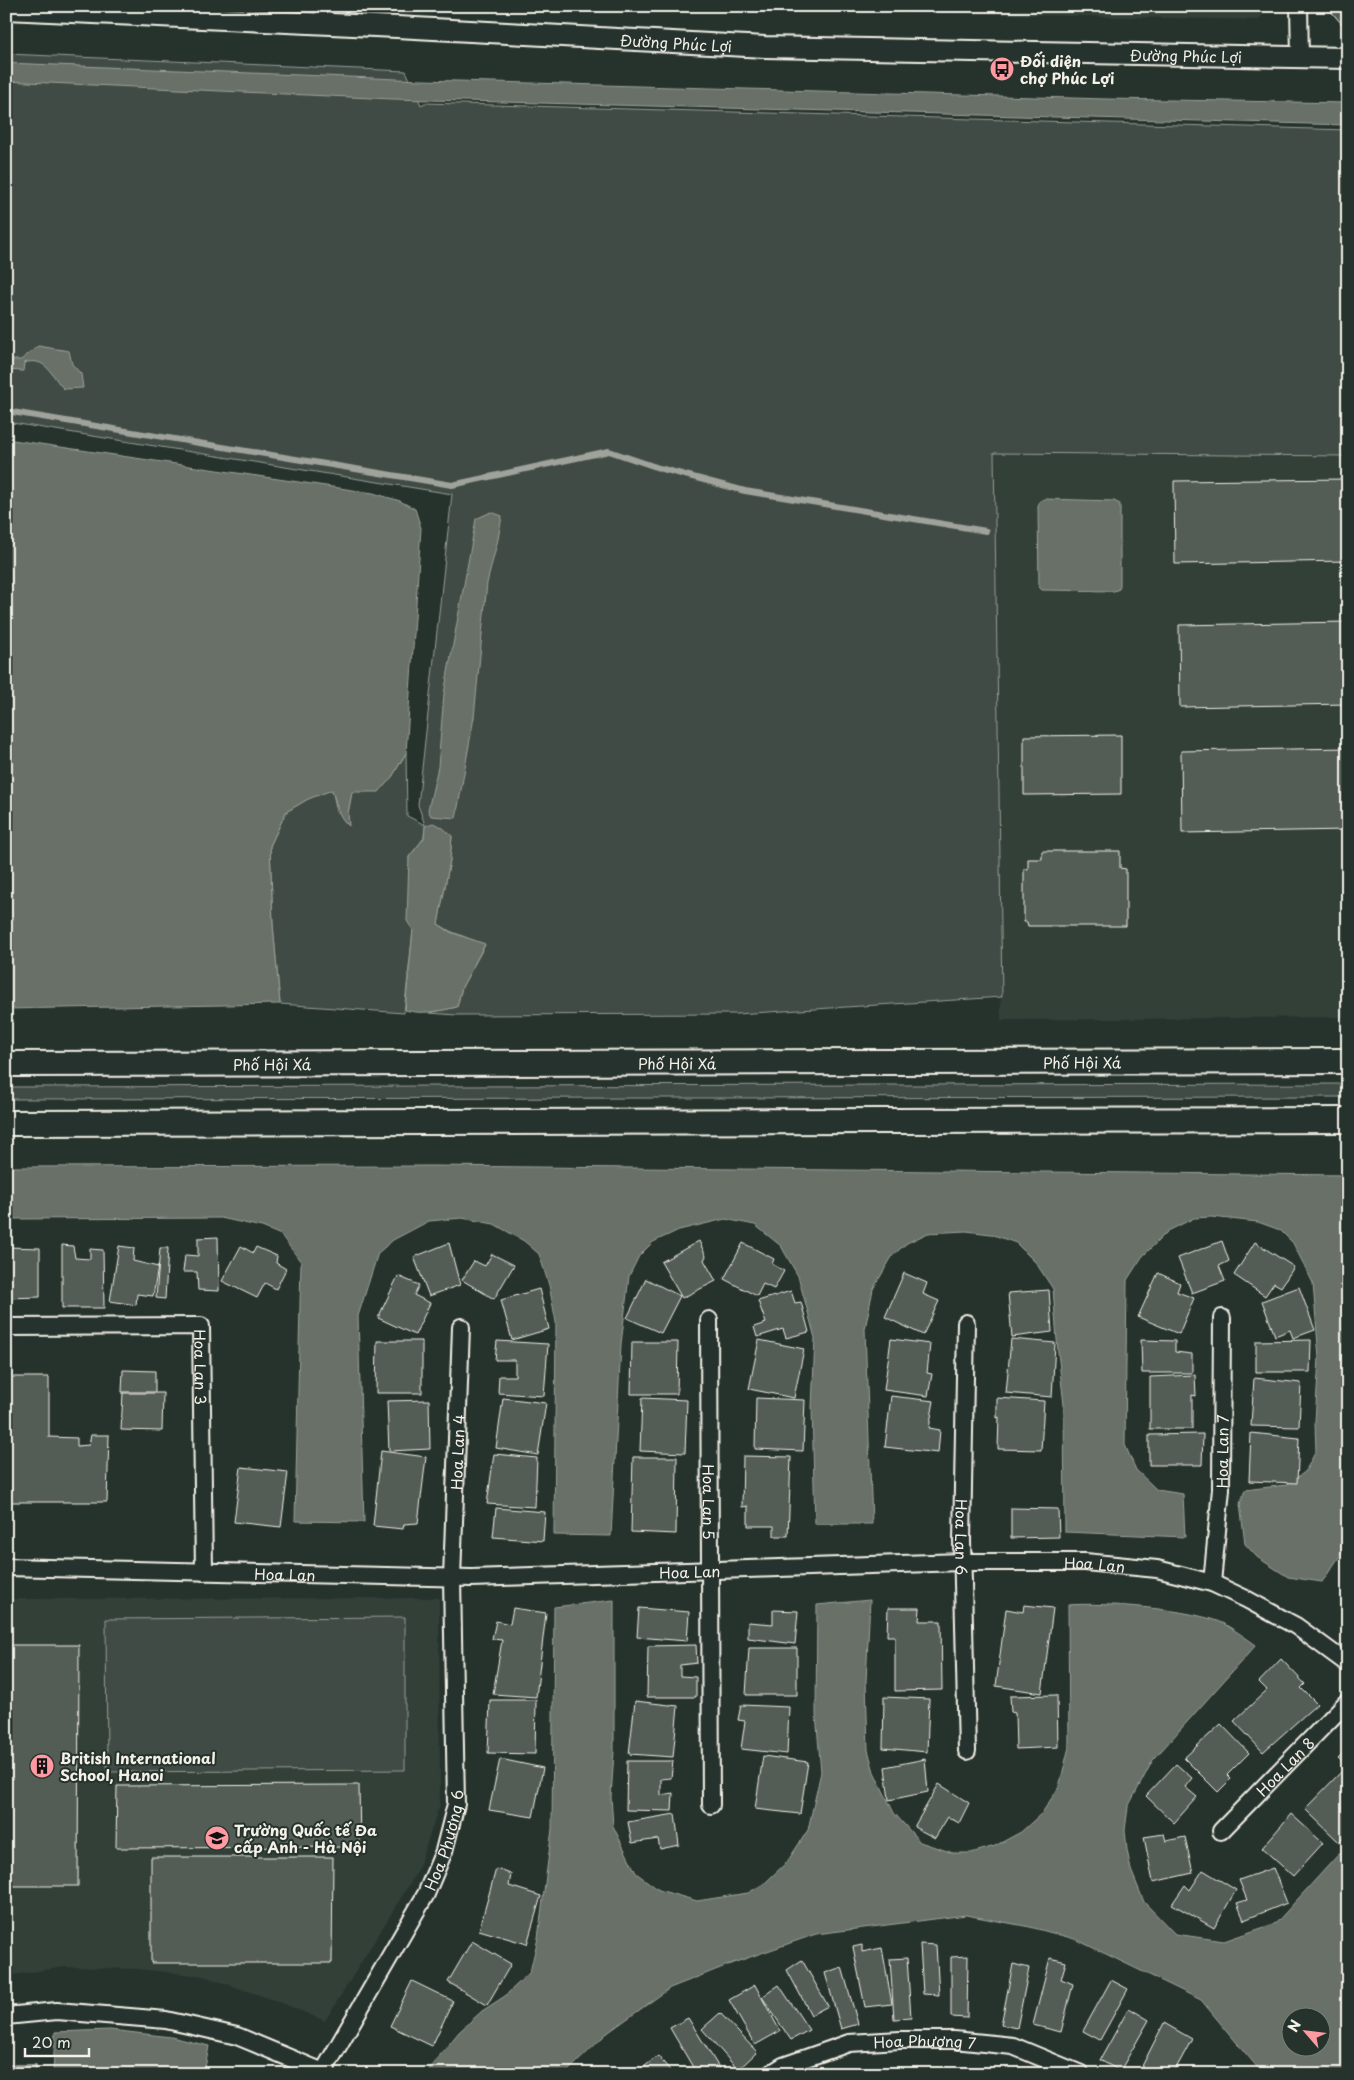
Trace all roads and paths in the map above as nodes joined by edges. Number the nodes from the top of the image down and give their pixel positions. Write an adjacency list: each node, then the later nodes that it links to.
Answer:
1 (1299, 6): 4 (street)
2 (6, 10): 3 (street, Đường Phúc Lợi)
3 (325, 15): 4 (street, Đường Phúc Lợi)
4 (1300, 57): 5 (street, Đường Phúc Lợi)
5 (1348, 58)
6 (1348, 1061): 7 (main road, Phố Hội Xá)
7 (6, 1064)
8 (1348, 1120): 9 (main road)
9 (6, 1123)
10 (1222, 1318): 20 (street, Hoa Lan 7)
11 (709, 1320): 17 (street, Hoa Lan 5)
12 (966, 1323): 15 (street, Hoa Lan 6)
13 (6, 1327): 18 (street, Hoa Lan 3)
14 (461, 1327): 19 (street, Hoa Lan 4)
15 (962, 1562): 17 (street, Hoa Lan); 20 (street, Hoa Lan); 23 (street, Hoa Lan 6)
16 (6, 1567): 18 (street, Hoa Lan)
17 (709, 1570): 19 (street, Hoa Lan); 24 (street, Hoa Lan 5)
18 (204, 1572): 19 (street, Hoa Lan)
19 (452, 1578): 27 (street, Hoa Phượng 6)
20 (1212, 1583): 21 (street, Hoa Lan)
21 (1348, 1664)
22 (1348, 1701): 25 (street, Hoa Lan 8)
23 (967, 1750)
24 (711, 1805)
25 (1221, 1831)
26 (6, 2016): 27 (street)
27 (324, 2073)
28 (770, 2074): 29 (street, Hoa Phượng 7)
29 (1081, 2074)

